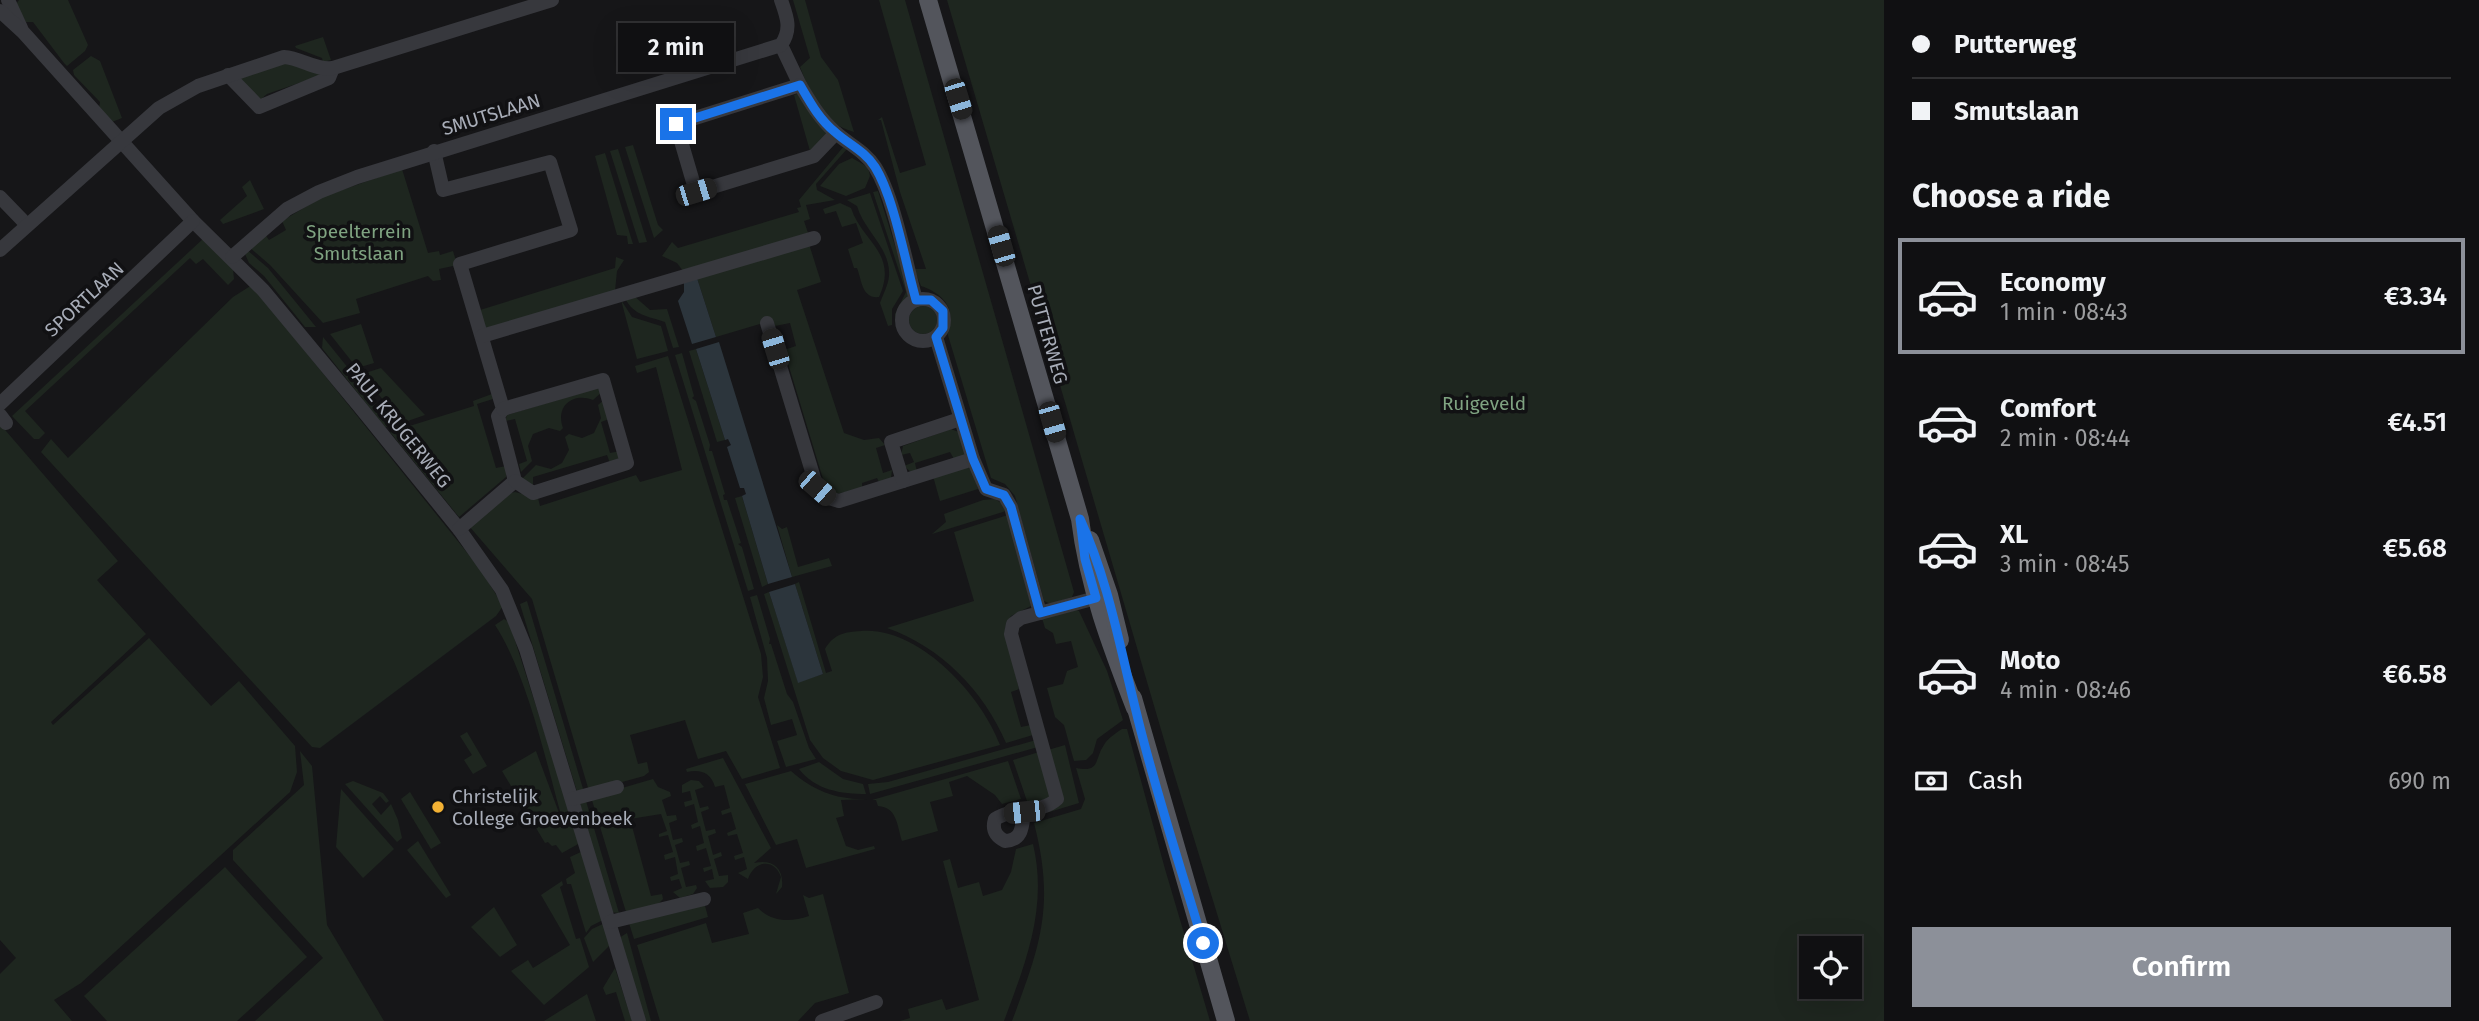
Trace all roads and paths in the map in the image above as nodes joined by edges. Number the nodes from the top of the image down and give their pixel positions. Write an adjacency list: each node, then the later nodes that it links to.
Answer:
1 (8, 0): 6 (street, PAUL KRUGERWEG)
2 (552, 0): 8 (street)
3 (781, 0): 7 (street)
4 (928, 0): 30 (main road, PUTTERWEG)
5 (0, 11): 6 (street, PAUL KRUGERWEG)
6 (23, 32): 12 (street, PAUL KRUGERWEG)
7 (782, 45): 10 (street); 13 (street, SMUTSLAAN)
8 (333, 68): 9 (street); 9 (street)
9 (228, 75): 12 (street)
10 (800, 85): 11 (street); 11 (street)
11 (836, 134): 20 (street)
12 (120, 141): 15 (street, PAUL KRUGERWEG); 16 (street)
13 (434, 151): 19 (street, SMUTSLAAN); 22 (street)
14 (0, 197): 16 (street)
15 (194, 221): 19 (street, PAUL KRUGERWEG); 24 (street, SPORTLAAN)
16 (27, 225): 18 (street)
17 (814, 237): 22 (street)
18 (0, 250)
19 (232, 257): 31 (street, PAUL KRUGERWEG)
20 (916, 300): 23 (street); 23 (street)
21 (767, 323): 29 (street)
22 (482, 336): 25 (street)
23 (936, 337): 26 (street)
24 (0, 404)
25 (503, 409): 28 (street); 28 (street)
26 (960, 419): 27 (street); 29 (street)
27 (973, 459): 29 (street); 33 (street)
28 (515, 481): 31 (street)
29 (903, 481)
30 (1080, 519): 32 (main road, PUTTERWEG); 34 (main road, PUTTERWEG)
31 (459, 529): 36 (street, PAUL KRUGERWEG)
32 (1096, 598): 33 (street); 34 (main road, PUTTERWEG)
33 (1040, 613): 37 (street)
34 (1135, 708): 43 (main road, PUTTERWEG)
35 (617, 787): 36 (street)
36 (572, 799): 39 (street, PAUL KRUGERWEG)
37 (1024, 812)
38 (704, 898): 39 (street)
39 (610, 922): 41 (street, PAUL KRUGERWEG)
40 (876, 1002): 42 (street)
41 (639, 1021)
42 (821, 1021)
43 (1226, 1021)

